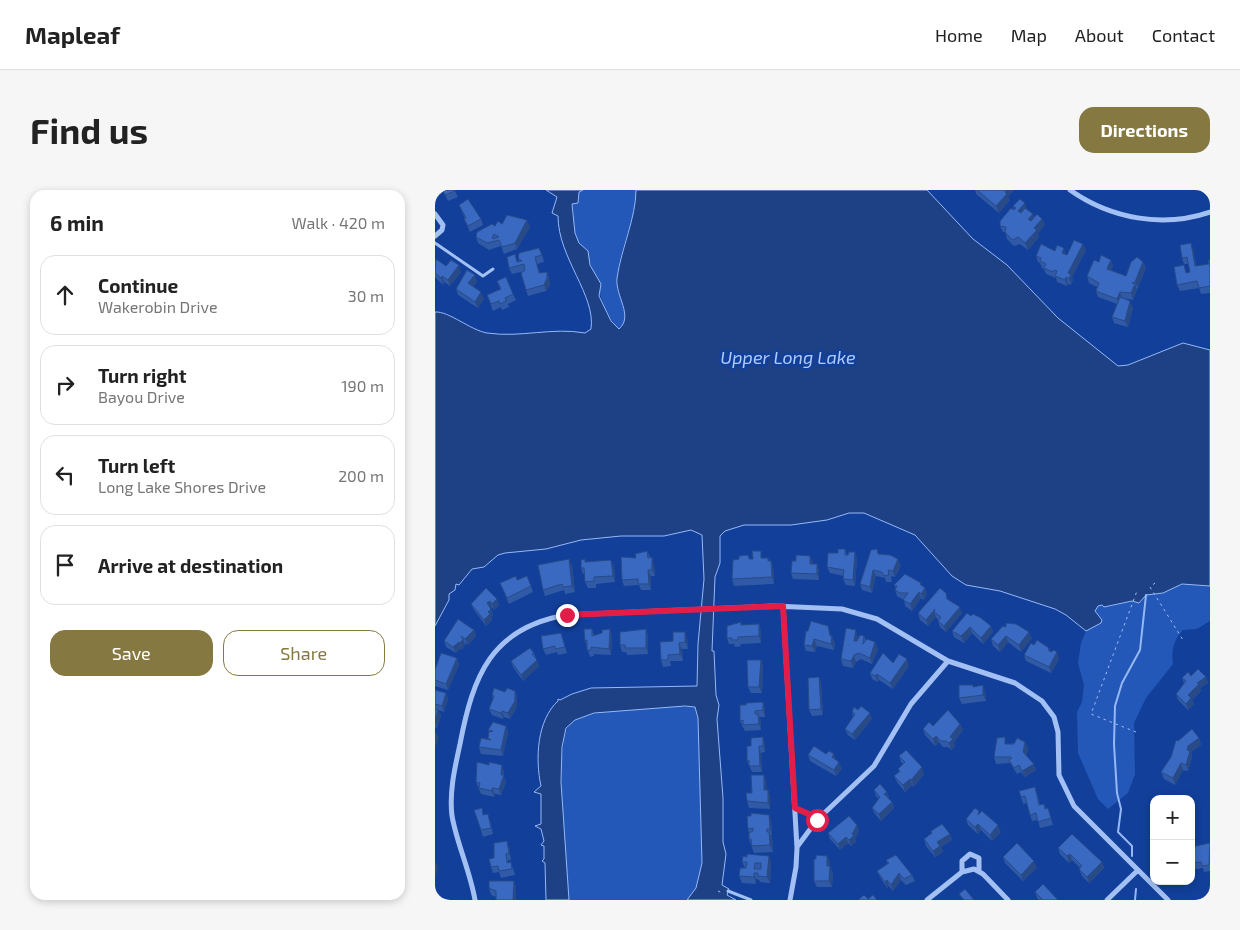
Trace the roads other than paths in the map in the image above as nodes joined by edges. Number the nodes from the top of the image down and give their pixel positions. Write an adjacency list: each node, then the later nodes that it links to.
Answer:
1 (1071, 190): 2 (street)
2 (1210, 212)
3 (435, 214): 4 (street)
4 (435, 236)
5 (435, 243): 6 (lane)
6 (493, 269)
7 (783, 606): 8 (street); 9 (street); 16 (street)
8 (949, 661): 10 (street); 13 (street)
9 (795, 808): 10 (street); 11 (street)
10 (822, 816): 11 (street)
11 (797, 848): 18 (street)
12 (979, 871): 14 (street); 14 (street); 20 (street)
13 (1137, 871): 21 (street); 22 (street)
14 (962, 872): 19 (street)
15 (727, 893): 17 (lane)
16 (475, 900)
17 (751, 900)
18 (789, 900)
19 (927, 900)
20 (1008, 900)
21 (1107, 900)
22 (1168, 900)

